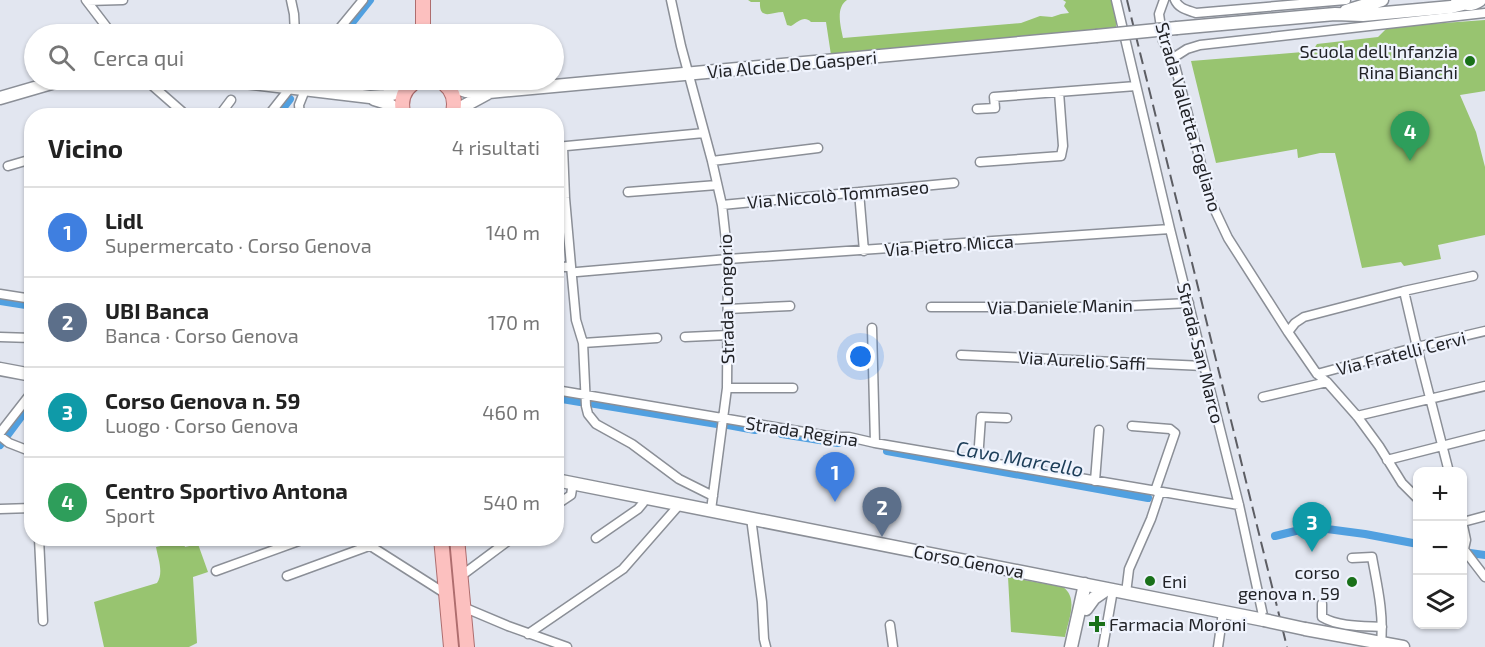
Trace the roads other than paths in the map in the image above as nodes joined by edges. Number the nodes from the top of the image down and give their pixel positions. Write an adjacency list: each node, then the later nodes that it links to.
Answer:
1 (123, 0): 11 (street)
2 (291, 0): 16 (street)
3 (363, 0): 17 (street)
4 (423, 0): 18 (main road)
5 (671, 0): 20 (street, Strada Longorio)
6 (1116, 0): 22 (street, Strada San Marco)
7 (1164, 0): 19 (street, Strada Valletta Fogliano)
8 (1175, 0): 9 (street)
9 (1346, 0)
10 (1382, 0): 14 (main road)
11 (86, 1): 15 (street)
12 (1472, 3): 13 (street); 14 (main road); 19 (street)
13 (1485, 13)
14 (1335, 14): 20 (main road, Via Alcide De Gasperi, bridge)
15 (104, 24)
16 (294, 24)
17 (343, 24)
18 (424, 24)
19 (1173, 58): 74 (street, Strada Valletta Fogliano)
20 (688, 74): 21 (main road, Via Alcide De Gasperi); 47 (street, Strada Longorio)
21 (564, 85)
22 (1136, 86): 34 (street); 60 (street, Strada San Marco)
23 (28, 90): 36 (main road)
24 (157, 90): 38 (street)
25 (292, 90): 40 (street)
26 (297, 90): 41 (street)
27 (323, 90): 35 (main road)
28 (397, 90): 35 (main road)
29 (409, 90): 43 (main road)
30 (449, 90): 44 (main road)
31 (464, 90): 33 (main road, Via Alcide De Gasperi)
32 (511, 90): 33 (main road, Via Alcide De Gasperi)
33 (489, 92): 45 (main road, Via Alcide De Gasperi)
34 (1059, 92): 46 (street); 52 (street)
35 (370, 97): 42 (main road)
36 (0, 98)
37 (231, 100): 39 (street)
38 (176, 108)
39 (225, 108)
40 (275, 108)
41 (300, 108)
42 (393, 108)
43 (403, 108)
44 (454, 108)
45 (461, 108)
46 (977, 109)
47 (704, 133): 48 (street); 51 (street, Strada Longorio)
48 (564, 147)
49 (818, 148): 51 (street)
50 (24, 161): 53 (street)
51 (712, 161): 55 (street, Strada Longorio)
52 (980, 162)
53 (8, 166)
54 (954, 183): 58 (street, Via Niccolò Tommaseo)
55 (717, 184): 57 (street); 59 (street, Strada Longorio)
56 (564, 188): 64 (street)
57 (628, 192)
58 (859, 192): 59 (street, Via Niccolò Tommaseo); 61 (street)
59 (722, 205): 62 (street, Strada Longorio)
60 (1170, 229): 61 (street, Via Pietro Micca); 69 (street, Strada San Marco)
61 (864, 251): 62 (street, Via Pietro Micca)
62 (728, 259): 64 (street, Via Pietro Micca); 72 (street, Strada Longorio)
63 (564, 268): 64 (street, Via Pietro Micca)
64 (574, 269): 81 (street)
65 (1473, 276): 66 (street)
66 (1404, 291): 74 (street); 82 (street)
67 (0, 294): 68 (street)
68 (24, 298)
69 (1189, 303): 71 (street, Via Daniele Manin); 84 (street, Strada San Marco)
70 (790, 306): 72 (street)
71 (932, 307)
72 (728, 309): 76 (street, Strada Longorio)
73 (872, 328): 104 (street)
74 (1288, 332): 87 (street, Strada Valletta Fogliano)
75 (1485, 332): 82 (street, Via Fratelli Cervi)
76 (728, 336): 77 (street); 90 (street, Strada Longorio)
77 (684, 337)
78 (0, 338): 79 (street)
79 (24, 338)
80 (657, 338): 81 (street)
81 (583, 343): 93 (street)
82 (1417, 347): 87 (street, Via Fratelli Cervi); 95 (street)
83 (961, 355): 84 (street, Via Aurelio Saffi)
84 (1204, 366): 119 (street, Strada San Marco)
85 (0, 369): 86 (main road)
86 (24, 374)
87 (1317, 374): 88 (street, Strada Valletta Fogliano)
88 (1326, 382): 94 (street); 97 (street, Strada Valletta Fogliano)
89 (1485, 386): 95 (street)
90 (727, 388): 91 (street, Strada Longorio); 98 (street, Strada Longorio)
91 (793, 388)
92 (564, 391): 93 (street, Strada Regina)
93 (586, 395): 98 (street, Strada Regina); 115 (street)
94 (1263, 397)
95 (1431, 398): 97 (street); 105 (street)
96 (24, 403): 103 (street)
97 (1357, 417): 108 (street, Strada Valletta Fogliano)
98 (724, 418): 104 (street, Strada Regina); 115 (street, Strada Longorio)
99 (1007, 418): 107 (street)
100 (1132, 426): 113 (street)
101 (1099, 430): 111 (street)
102 (1485, 435): 105 (street)
103 (0, 436): 106 (street)
104 (875, 443): 107 (street, Strada Regina)
105 (1443, 447): 108 (street); 109 (street)
106 (24, 449)
107 (978, 459): 111 (street, Strada Regina)
108 (1387, 460): 114 (street, Strada Valletta Fogliano)
109 (1448, 467)
110 (564, 481): 112 (main road, Corso Genova)
111 (1095, 481): 113 (street, Strada Regina)
112 (573, 483): 116 (main road, Corso Genova); 117 (street)
113 (1157, 491): 119 (street, Strada Regina); 144 (street)
114 (1413, 495)
115 (713, 496): 122 (street, Strada Longorio)
116 (644, 497): 118 (main road, Corso Genova); 126 (street)
117 (564, 500)
118 (680, 504): 122 (main road, Corso Genova); 154 (street)
119 (1239, 505): 150 (street, Strada San Marco)
120 (24, 508): 121 (street)
121 (0, 509)
122 (711, 510): 124 (main road, Corso Genova)
123 (1485, 516): 125 (street)
124 (750, 518): 142 (main road, Corso Genova); 161 (street)
125 (1467, 520)
126 (596, 538)
127 (39, 546): 151 (street)
128 (285, 546): 136 (street)
129 (369, 546): 139 (street); 141 (street)
130 (442, 546): 137 (main road)
131 (450, 546): 158 (main road)
132 (458, 546): 147 (main road)
133 (501, 546): 138 (street)
134 (1467, 553): 140 (street)
135 (1352, 558): 153 (street)
136 (216, 571)
137 (444, 572): 141 (street); 145 (main road)
138 (465, 573)
139 (287, 576)
140 (1485, 577)
141 (424, 579): 145 (street)
142 (1062, 580): 143 (main road, Corso Genova); 148 (main road)
143 (1087, 585): 144 (main road, Corso Genova); 148 (main road)
144 (1116, 591): 148 (main road); 149 (main road, Corso Genova); 165 (street)
145 (446, 594): 157 (main road)
146 (1322, 604): 153 (street)
147 (463, 607): 154 (street); 159 (main road)
148 (1083, 608): 163 (main road); 164 (main road)
149 (1223, 612): 150 (main road, Corso Genova); 166 (street)
150 (1264, 620): 155 (main road, Corso Genova, bridge)
151 (43, 621)
152 (890, 625): 162 (street)
153 (1382, 627): 155 (street)
154 (528, 634): 156 (street)
155 (1381, 643): 167 (main road, Corso Genova)
156 (554, 646): 160 (street)
157 (451, 647)
158 (459, 647)
159 (467, 647)
160 (567, 647)
161 (766, 647)
162 (893, 647)
163 (1071, 647)
164 (1079, 647)
165 (1103, 647)
166 (1218, 647)
167 (1403, 647)

